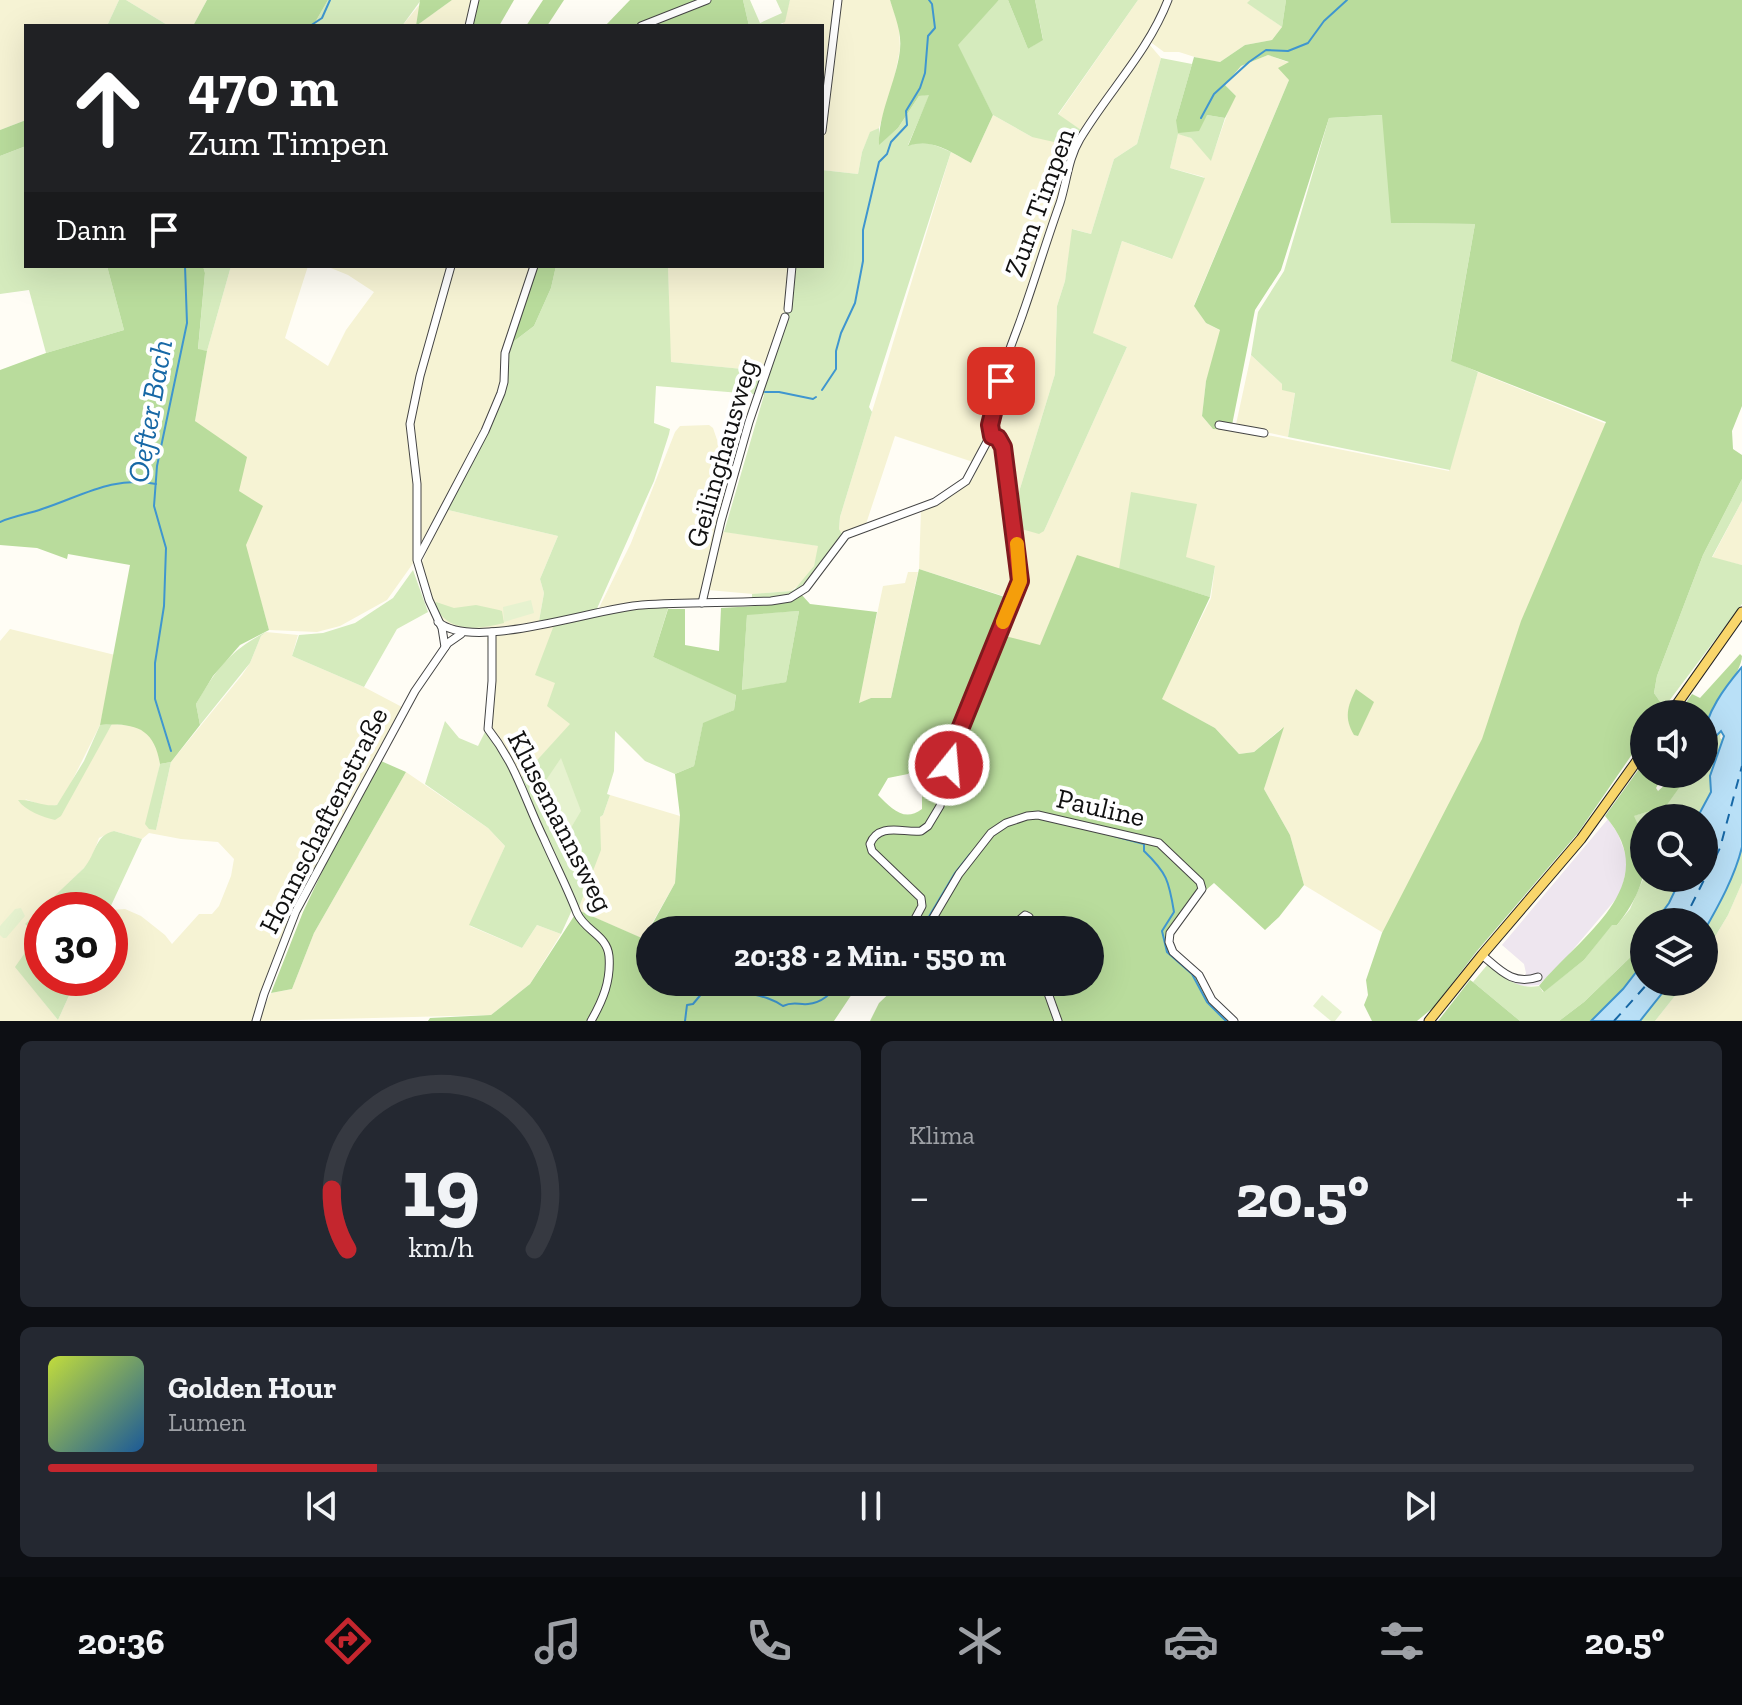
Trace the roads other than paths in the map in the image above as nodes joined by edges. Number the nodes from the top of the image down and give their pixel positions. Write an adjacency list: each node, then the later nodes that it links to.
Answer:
1 (475, 0): 5 (street)
2 (707, 0): 6 (street)
3 (838, 0): 7 (street)
4 (1168, 0): 13 (street, Zum Timpen)
5 (469, 24)
6 (646, 24)
7 (824, 115)
8 (450, 268): 14 (street)
9 (533, 268): 14 (street)
10 (792, 268): 15 (street, Geilinghausweg)
11 (1219, 425): 12 (street)
12 (1264, 433)
13 (992, 436): 15 (street); 23 (street)
14 (417, 560): 17 (street)
15 (702, 603): 18 (street)
16 (1742, 612): 21 (main road)
17 (438, 622): 19 (street); 20 (street)
18 (492, 632): 19 (street); 29 (street, Klusemannsweg)
19 (453, 635): 20 (street, Honnschaftenstraße)
20 (445, 647): 28 (street, Honnschaftenstraße)
21 (1680, 700)
22 (1630, 771): 25 (main road)
23 (917, 916)
24 (934, 916): 31 (street, Pauline)
25 (1482, 955): 26 (street); 32 (main road)
26 (1538, 977)
27 (1049, 996): 30 (street)
28 (256, 1021)
29 (591, 1021)
30 (1058, 1021)
31 (1234, 1021)
32 (1429, 1021)

